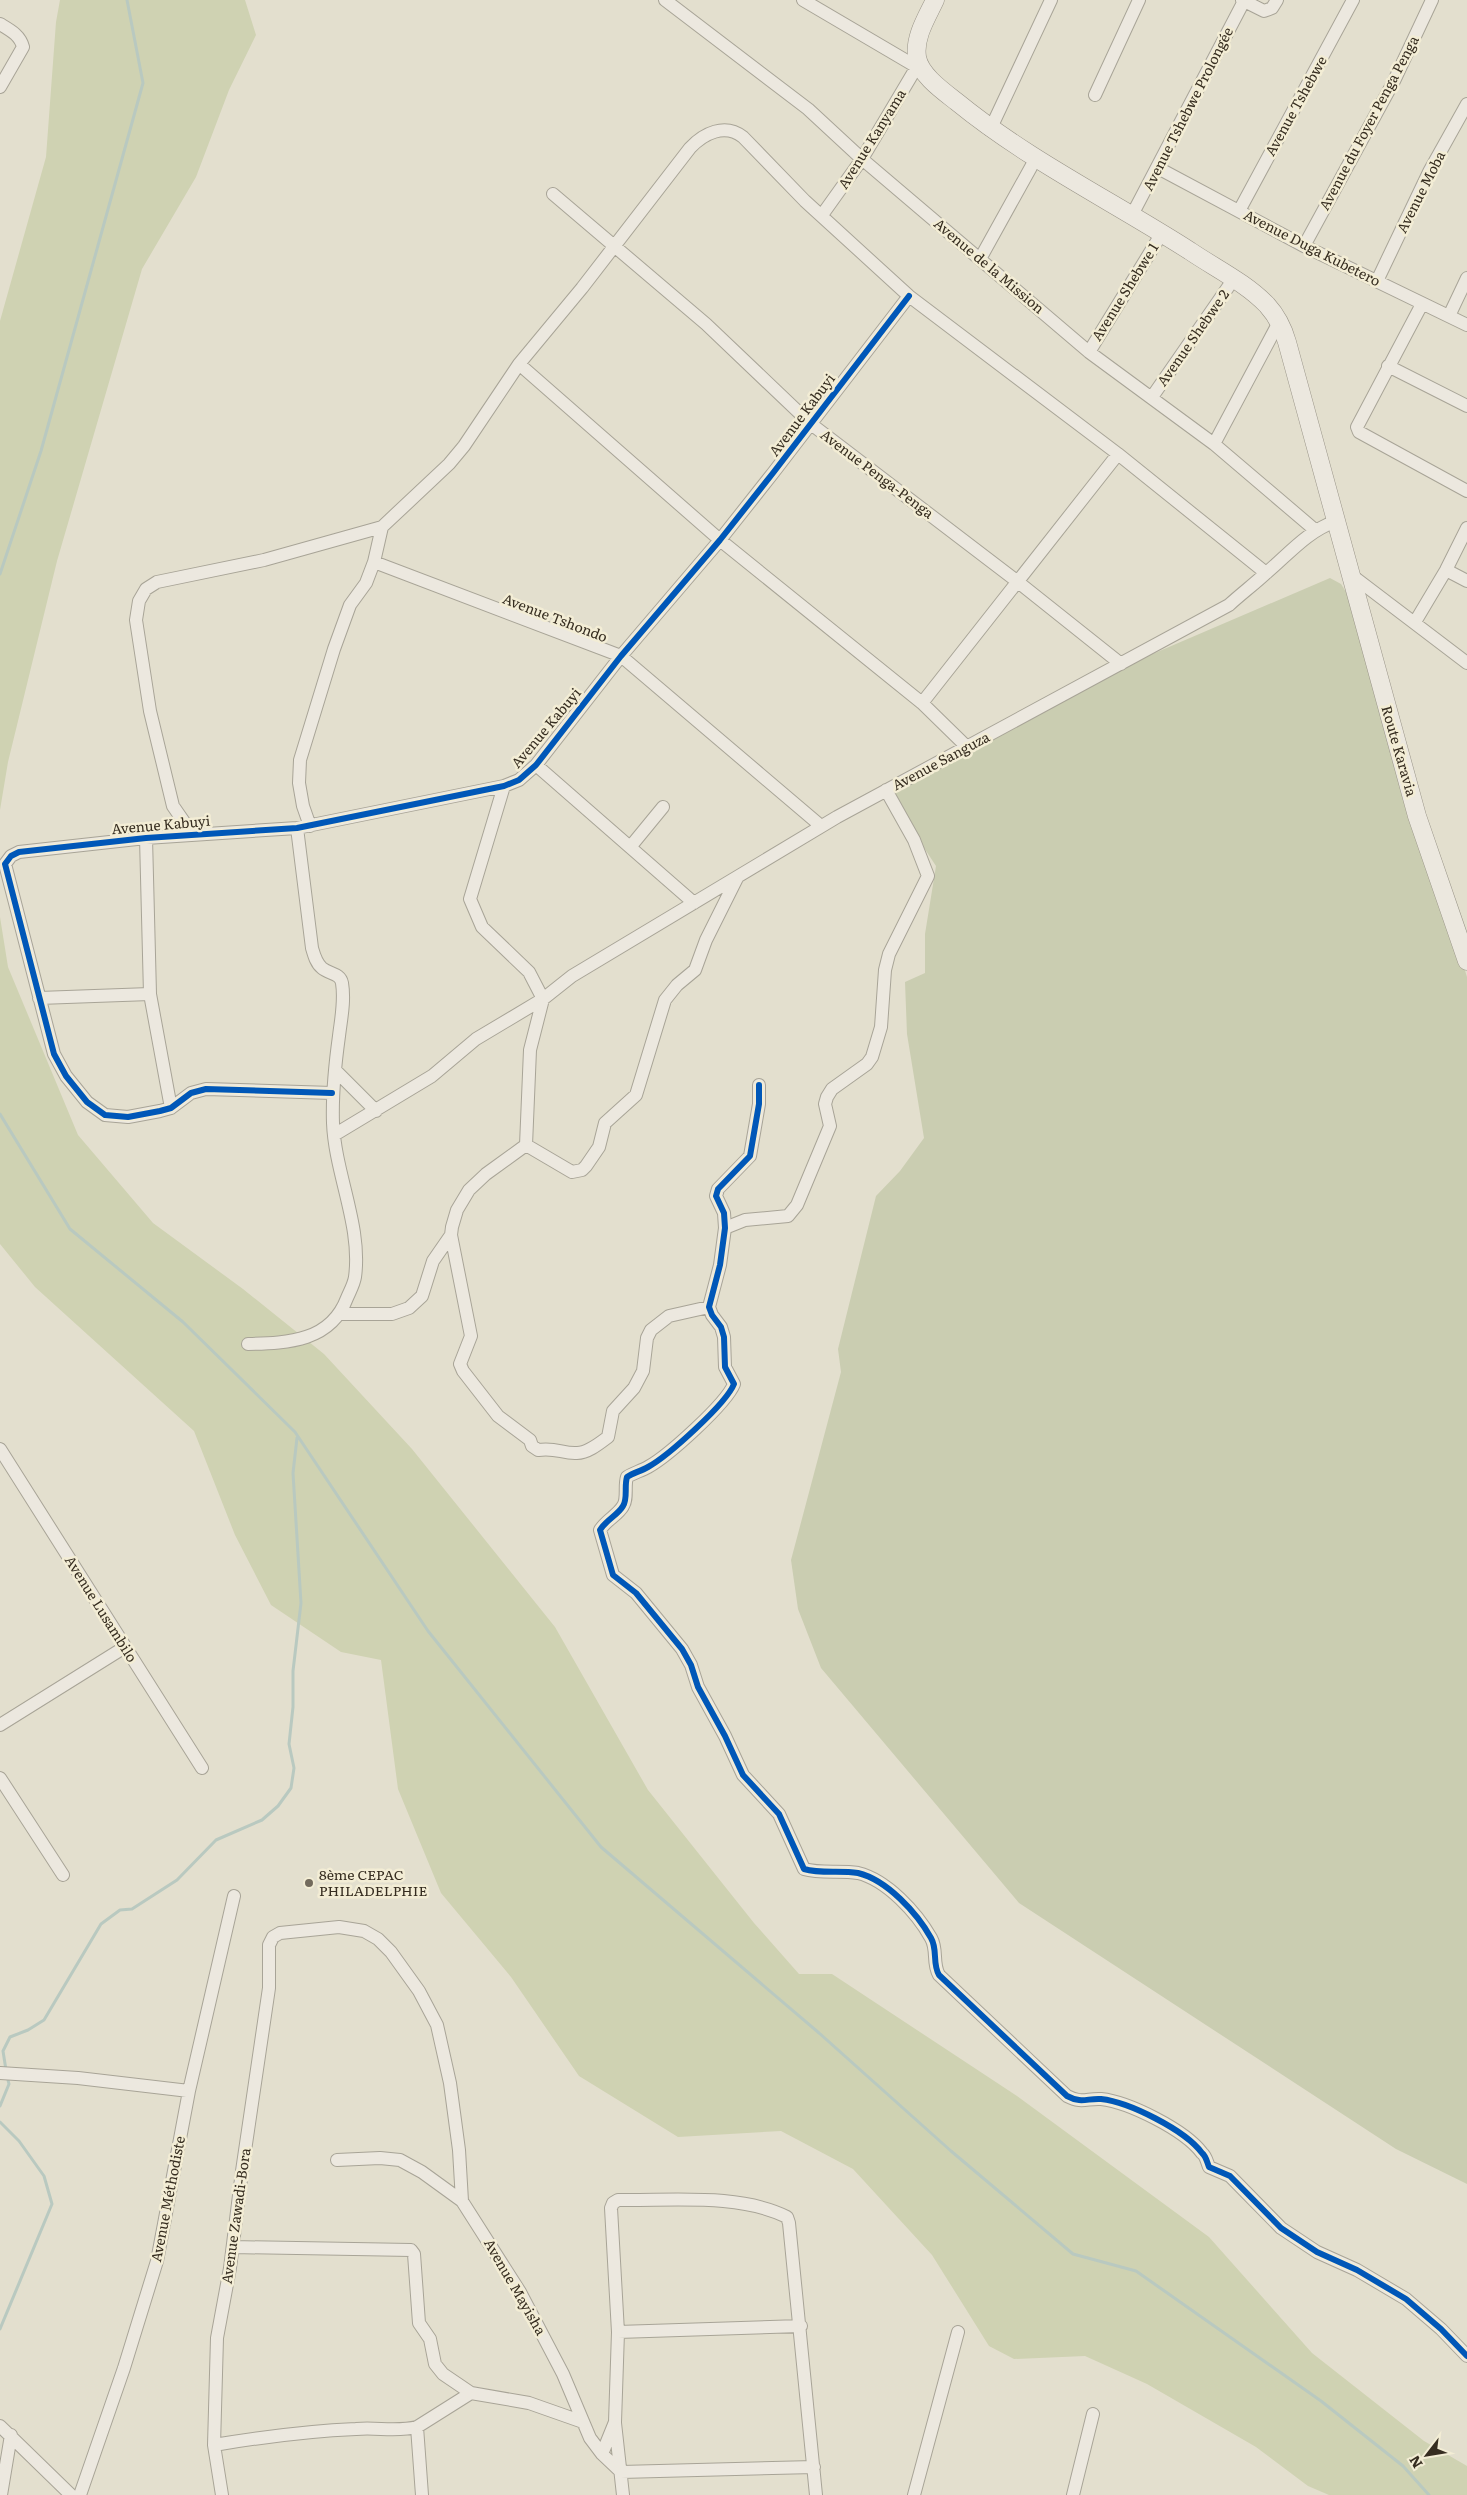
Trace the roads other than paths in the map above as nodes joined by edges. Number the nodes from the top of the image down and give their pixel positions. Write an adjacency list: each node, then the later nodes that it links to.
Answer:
1 (665, 0): 17 (street, Avenue de la Mission)
2 (803, 0): 11 (street)
3 (935, 0): 11 (street)
4 (1051, 0): 15 (street)
5 (1278, 0): 9 (street)
6 (1352, 0): 20 (street, Avenue Tshebwe)
7 (1432, 0): 25 (street, Avenue du Foyer Penga Penga)
8 (1138, 1): 13 (street)
9 (1243, 1): 18 (street, Avenue Tshebwe Prolongée)
10 (0, 24): 12 (street)
11 (918, 65): 15 (street); 17 (street, Avenue Kanyama)
12 (0, 88)
13 (1095, 95)
14 (1467, 104): 29 (street, Avenue Moba)
15 (990, 130): 16 (street)
16 (1036, 158): 22 (street); 26 (street)
17 (862, 159): 21 (street, Avenue Kanyama); 26 (street, Avenue de la Mission)
18 (1158, 168): 20 (street, Avenue Duga Kubetero); 22 (street, Avenue Tshebwe Prolongée)
19 (553, 194): 24 (street, Avenue Penga-Penga)
20 (1239, 211): 25 (street, Avenue Duga Kubetero)
21 (822, 215): 24 (street); 30 (street)
22 (1132, 215): 23 (street)
23 (1162, 233): 28 (street); 35 (street, Avenue Shebwe 1)
24 (615, 245): 36 (street); 40 (street, Avenue Penga-Penga)
25 (1304, 246): 29 (street, Avenue Duga Kubetero)
26 (980, 258): 35 (street, Avenue de la Mission)
27 (1467, 278): 32 (street)
28 (1234, 280): 33 (street); 38 (street, Avenue Shebwe 2)
29 (1377, 281): 31 (street, Avenue Duga Kubetero)
30 (909, 296): 40 (street, Avenue Kabuyi); 42 (street)
31 (1422, 304): 32 (street, Avenue Duga Kubetero); 37 (street)
32 (1449, 316): 34 (street, Avenue Duga Kubetero)
33 (1279, 322): 41 (street); 44 (street)
34 (1467, 325)
35 (1089, 352): 38 (street, Avenue de la Mission)
36 (519, 364): 45 (street); 48 (street)
37 (1388, 366): 39 (street); 43 (street)
38 (1152, 397): 41 (street, Avenue de la Mission)
39 (1467, 406)
40 (811, 424): 48 (street, Avenue Kabuyi); 54 (street, Avenue Penga-Penga)
41 (1214, 444): 47 (street, Avenue de la Mission)
42 (1118, 454): 51 (street); 54 (street)
43 (1467, 491)
44 (1336, 521): 47 (street, Avenue Sanguza); 52 (street, Route Karavia)
45 (382, 527): 49 (street); 67 (street)
46 (1467, 528): 50 (street)
47 (1315, 530): 51 (street, Avenue Sanguza)
48 (720, 540): 56 (street, Avenue Kabuyi); 59 (street)
49 (374, 562): 56 (street, Avenue Tshondo); 66 (street)
50 (1446, 570): 53 (street); 55 (street)
51 (1266, 574): 58 (street, Avenue Sanguza)
52 (1350, 574): 55 (street); 72 (street, Route Karavia)
53 (1467, 581)
54 (1018, 582): 58 (street, Avenue Penga-Penga); 59 (street)
55 (1415, 622): 57 (street)
56 (621, 656): 61 (street, Avenue Kabuyi); 65 (street, Avenue Tshondo)
57 (1467, 663)
58 (1120, 664): 60 (street, Avenue Sanguza)
59 (922, 703): 60 (street)
60 (967, 747): 63 (street, Avenue Sanguza)
61 (536, 765): 62 (street, Avenue Kabuyi); 69 (street)
62 (504, 786): 66 (street, Avenue Kabuyi); 75 (street)
63 (886, 790): 65 (street, Avenue Sanguza); 83 (street)
64 (663, 807): 69 (street)
65 (821, 826): 70 (street, Avenue Sanguza)
66 (304, 827): 67 (street, Avenue Kabuyi); 76 (street)
67 (193, 835): 68 (street, Avenue Kabuyi)
68 (146, 838): 73 (street); 74 (street, Avenue Kabuyi)
69 (631, 846): 71 (street)
70 (737, 877): 71 (street, Avenue Sanguza); 82 (street)
71 (694, 903): 75 (street, Avenue Sanguza)
72 (1467, 961)
73 (150, 994): 74 (street); 79 (street)
74 (39, 998): 79 (street)
75 (543, 999): 80 (street, Avenue Sanguza); 82 (street)
76 (336, 1070): 78 (street); 80 (street)
77 (759, 1085): 83 (street)
78 (332, 1094): 79 (street); 81 (street)
79 (171, 1108)
80 (376, 1110): 81 (street, Avenue Sanguza)
81 (334, 1135): 86 (street)
82 (526, 1145): 84 (street)
83 (725, 1228): 85 (street)
84 (451, 1235): 85 (street); 86 (street)
85 (709, 1308): 103 (street)
86 (341, 1314): 87 (street)
87 (248, 1344)
88 (0, 1449): 89 (street, Avenue Lusambilo)
89 (125, 1647): 90 (street); 91 (street, Avenue Lusambilo)
90 (0, 1724)
91 (202, 1768)
92 (0, 1778): 93 (street)
93 (62, 1875)
94 (234, 1896): 96 (street, Avenue Méthodiste)
95 (0, 2073): 96 (street)
96 (189, 2091): 117 (street, Avenue Méthodiste)
97 (338, 2160): 98 (street, Avenue Mayisha)
98 (462, 2201): 99 (street, Avenue Zawadi-Bora); 106 (street, Avenue Mayisha)
99 (233, 2247): 104 (street); 111 (street, Avenue Zawadi-Bora)
100 (801, 2326): 101 (street); 101 (street); 113 (street)
101 (618, 2332): 107 (street)
102 (958, 2332): 122 (street)
103 (1467, 2356)
104 (471, 2393): 106 (street); 109 (street)
105 (1093, 2414): 123 (street)
106 (583, 2422): 112 (street, Avenue Mayisha)
107 (615, 2422): 112 (street); 114 (street)
108 (0, 2426): 110 (street)
109 (417, 2427): 111 (street); 119 (street)
110 (11, 2434): 115 (street); 116 (street)
111 (214, 2445): 118 (street, Avenue Zawadi-Bora)
112 (602, 2454): 114 (street, Avenue Mayisha)
113 (814, 2467): 114 (street); 121 (street)
114 (621, 2472): 120 (street)
115 (1, 2495)
116 (71, 2495)
117 (80, 2495)
118 (222, 2495)
119 (422, 2495)
120 (623, 2495)
121 (816, 2495)
122 (914, 2495)
123 (1073, 2495)

